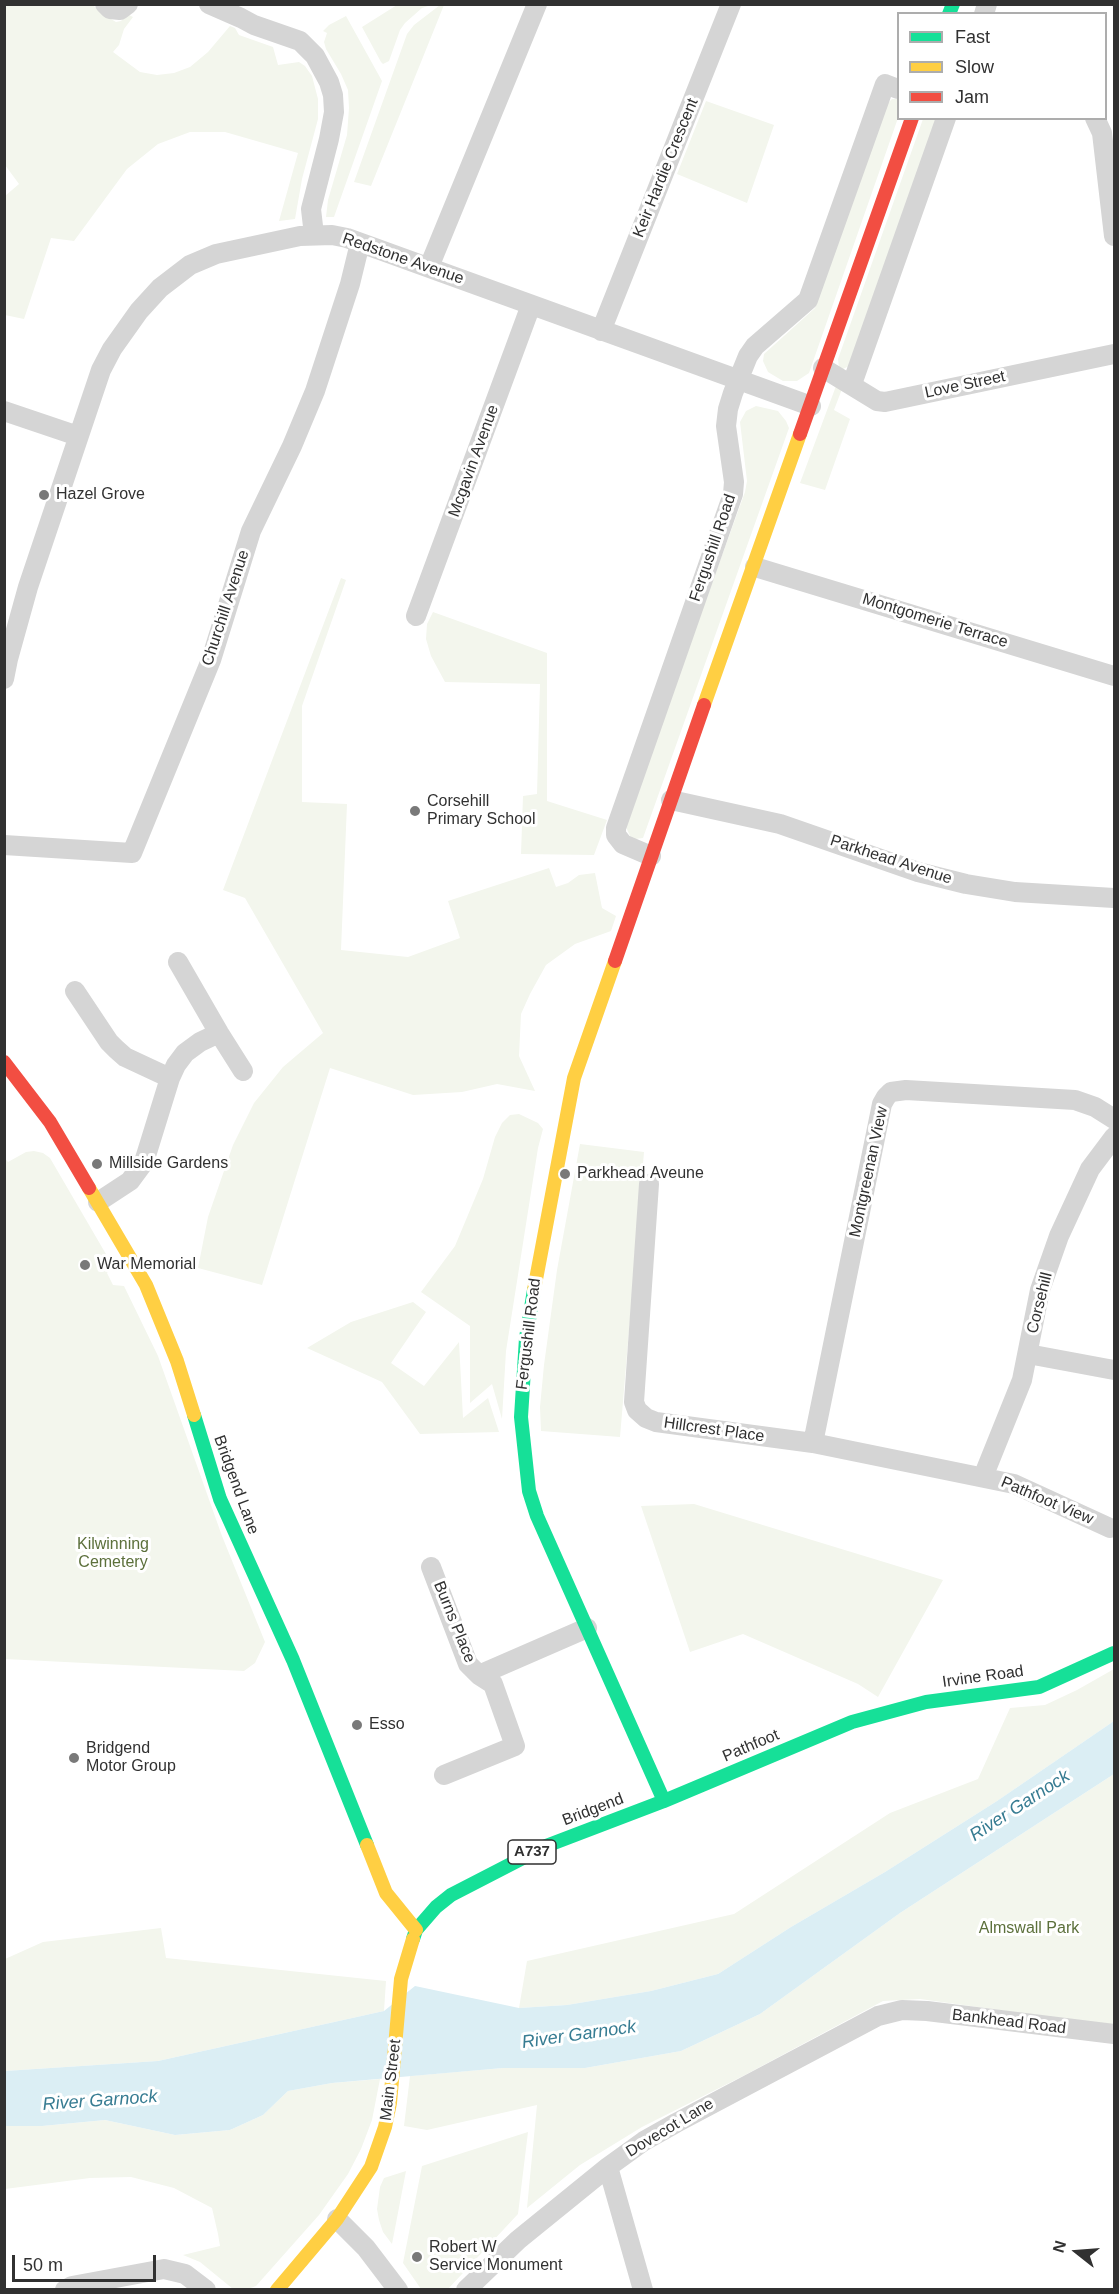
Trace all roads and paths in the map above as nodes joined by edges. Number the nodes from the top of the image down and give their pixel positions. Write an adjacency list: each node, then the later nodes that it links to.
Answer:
1 (105, 4): 2 (street)
2 (128, 4)
3 (209, 4): 10 (street)
4 (537, 4): 13 (street)
5 (731, 4): 15 (street, Keir Hardie Crescent)
6 (897, 88): 18 (street, Fergushill Road)
7 (911, 120): 17 (main road, Fergushill Road)
8 (945, 120): 19 (street)
9 (1096, 120): 11 (street)
10 (314, 235): 12 (street, Redstone Avenue); 22 (street, Redstone Avenue)
11 (1114, 236)
12 (360, 243): 13 (street, Redstone Avenue); 28 (street, Churchill Avenue)
13 (429, 267): 14 (street, Redstone Avenue)
14 (531, 305): 15 (street, Redstone Avenue); 24 (street, Mcgavin Avenue)
15 (601, 331): 18 (street, Redstone Avenue)
16 (1114, 354): 19 (street, Love Street)
17 (823, 368): 19 (street, Love Street); 20 (main road, Fergushill Road)
18 (738, 381): 20 (street, Redstone Avenue); 29 (street, Fergushill Road)
19 (852, 384)
20 (811, 406): 23 (main road, Fergushill Road)
21 (4, 411): 22 (street)
22 (78, 436): 26 (street, Redstone Avenue)
23 (755, 567): 25 (street, Montgomerie Terrace); 27 (main road, Fergushill Road)
24 (417, 616)
25 (1114, 676)
26 (4, 679)
27 (671, 800): 29 (main road, Fergushill Road); 30 (street, Parkhead Avenue)
28 (4, 845)
29 (651, 856): 47 (main road, Fergushill Road)
30 (1114, 898)
31 (178, 962): 33 (street)
32 (75, 992): 36 (street)
33 (219, 1033): 35 (street); 36 (street)
34 (4, 1062): 40 (main road, Bridgend Lane)
35 (243, 1071)
36 (170, 1078): 40 (street)
37 (1114, 1119): 43 (street, Montgreenan View)
38 (1114, 1137): 41 (street, Corsehill)
39 (649, 1184): 43 (street, Hillcrest Place)
40 (98, 1202): 53 (main road, Bridgend Lane)
41 (1028, 1354): 42 (street); 44 (street, Corsehill)
42 (1114, 1370)
43 (813, 1443): 44 (street, Hillcrest Place)
44 (983, 1477): 45 (street, Pathfoot View)
45 (1110, 1528)
46 (431, 1567): 49 (street, Burns Place)
47 (587, 1628): 49 (street, Burns Place); 52 (main road, Fergushill Road)
48 (1114, 1653): 50 (main road, Irvine Road / A737)
49 (479, 1675): 51 (street, Burns Place)
50 (852, 1722): 52 (main road, Pathfoot / A737)
51 (444, 1775)
52 (664, 1801): 53 (main road, Bridgend / A737)
53 (416, 1930): 57 (main road, Main Street / A737)
54 (903, 2010): 55 (street, Bankhead Road); 56 (street, Dovecot Lane)
55 (1114, 2034)
56 (608, 2167): 62 (street, Dovecot Lane); 63 (street)
57 (337, 2219): 58 (street); 61 (main road, A737)
58 (393, 2287)
59 (64, 2289): 60 (street)
60 (206, 2289)
61 (277, 2289)
62 (466, 2289)
63 (643, 2289)

